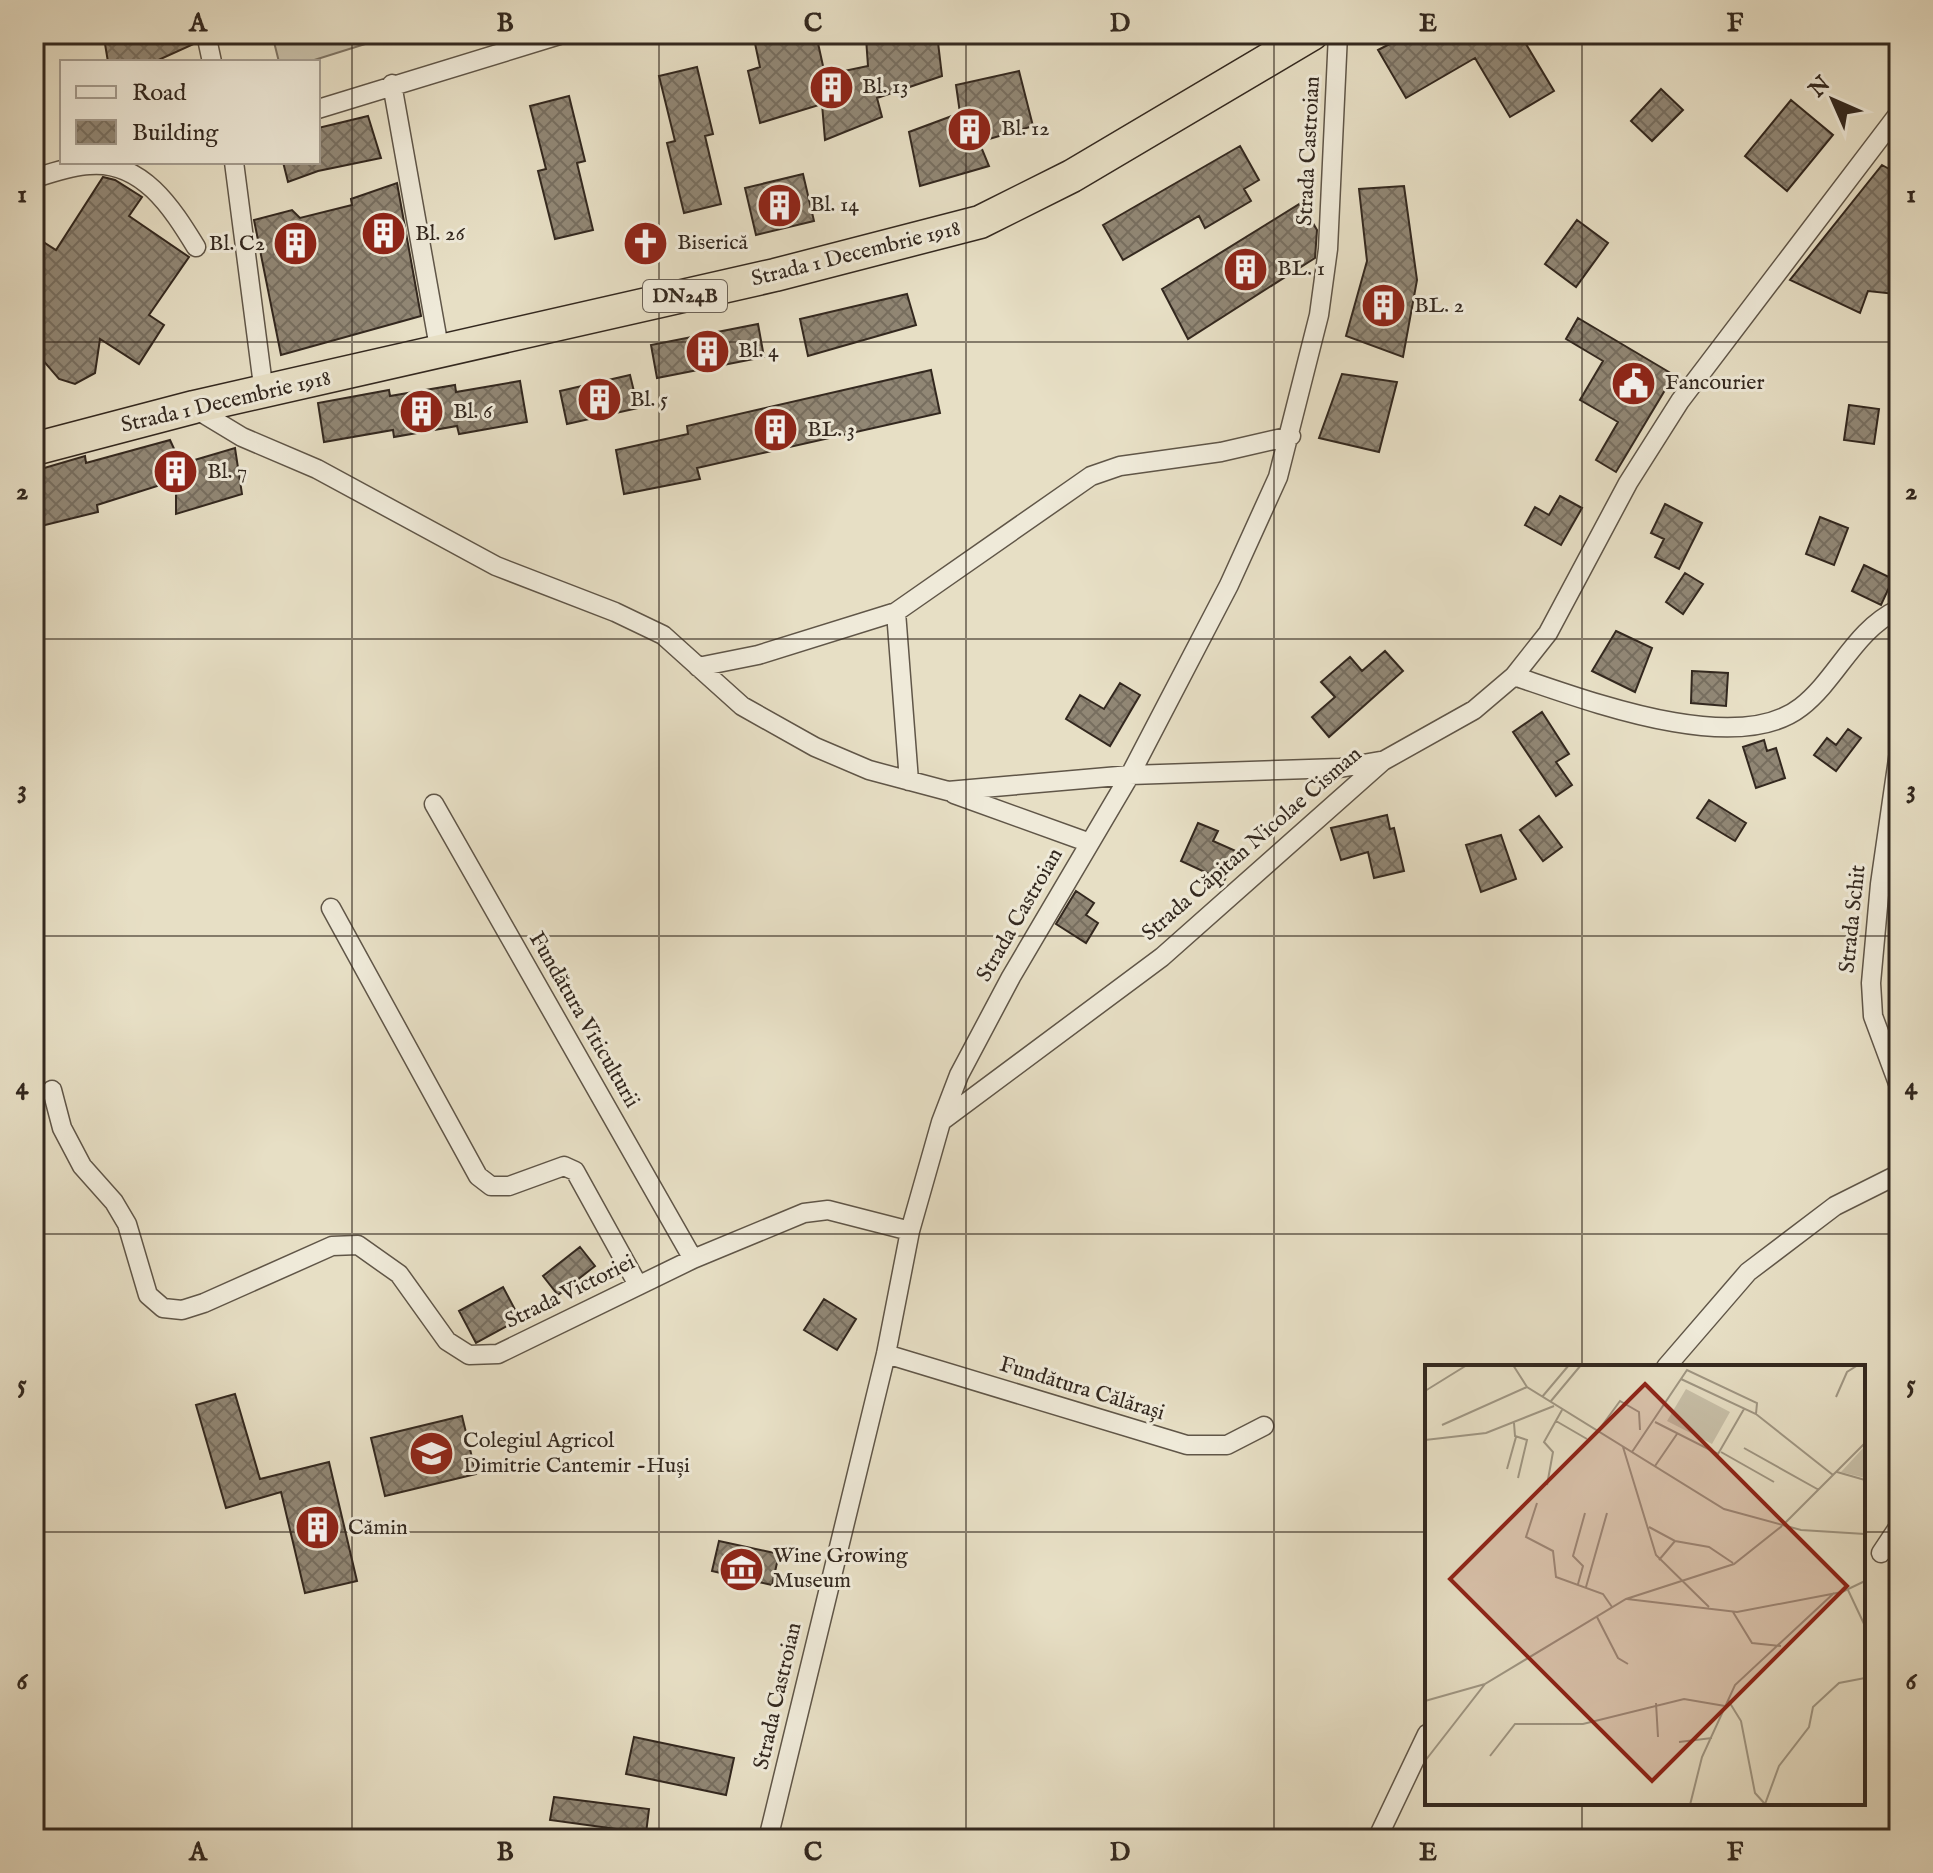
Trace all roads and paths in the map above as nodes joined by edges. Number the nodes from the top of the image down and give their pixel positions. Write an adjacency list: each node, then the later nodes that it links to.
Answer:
1 (206, 34): 5 (street)
2 (563, 34): 6 (street)
3 (1312, 34): 12 (highway, Strada 1 Decembrie 1918 / DN24B)
4 (1338, 34): 15 (street, Strada Castroian)
5 (212, 60)
6 (392, 84): 7 (street); 12 (street)
7 (320, 108)
8 (1899, 113): 20 (street, Strada Căpitan Nicolae Cisman)
9 (234, 164): 13 (street)
10 (34, 178): 11 (street)
11 (196, 247)
12 (440, 353): 13 (highway, Strada 1 Decembrie 1918 / DN24B)
13 (264, 393): 14 (highway, Strada 1 Decembrie 1918 / DN24B)
14 (194, 407): 16 (highway, Strada 1 Decembrie 1918 / DN24B); 19 (street)
15 (1291, 436): 18 (street); 23 (street, Strada Castroian)
16 (34, 449)
17 (1899, 609): 20 (street)
18 (896, 612): 19 (street); 24 (street)
19 (698, 667): 24 (street)
20 (1514, 676): 22 (street, Strada Căpitan Nicolae Cisman)
21 (1899, 752): 29 (street, Strada Schit)
22 (1383, 761): 23 (street); 31 (street, Strada Căpitan Nicolae Cisman)
23 (1130, 775): 25 (street); 27 (street, Strada Castroian)
24 (909, 781): 25 (street)
25 (948, 791): 27 (street)
26 (434, 804): 34 (street, Fundătura Viticulturii)
27 (1090, 843): 31 (street, Strada Castroian)
28 (331, 908): 35 (street)
29 (1899, 1086)
30 (52, 1090): 35 (street, Strada Victoriei)
31 (941, 1122): 33 (street, Strada Castroian)
32 (1899, 1174): 37 (street)
33 (910, 1231): 34 (street, Strada Victoriei); 36 (street, Strada Castroian)
34 (693, 1259): 35 (street, Strada Victoriei)
35 (638, 1285)
36 (886, 1354): 38 (street, Fundătura Călărași); 42 (street, Strada Castroian)
37 (1668, 1365)
38 (1264, 1426)
39 (1899, 1526): 40 (street)
40 (1881, 1553)
41 (1425, 1738): 43 (street)
42 (768, 1839)
43 (1377, 1839)

